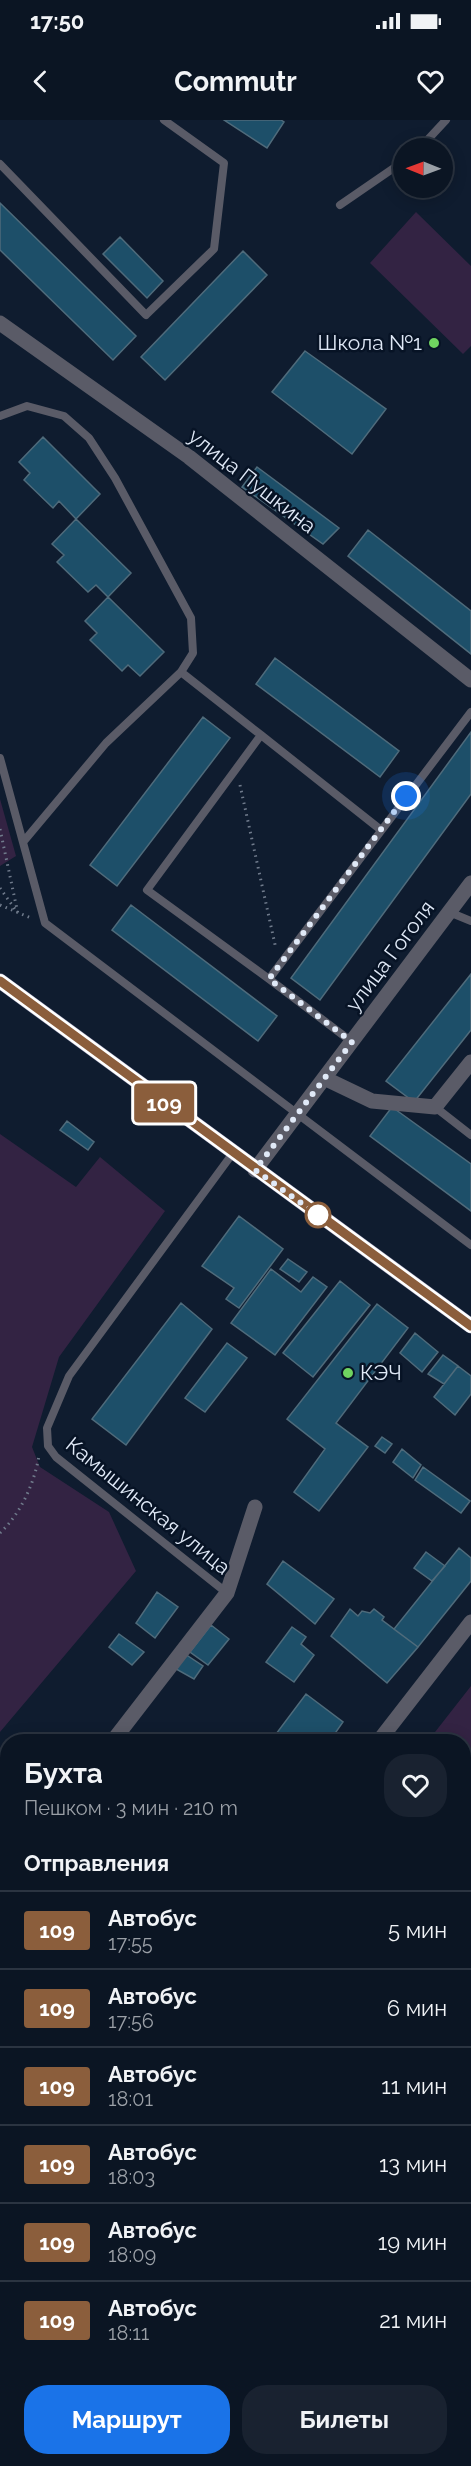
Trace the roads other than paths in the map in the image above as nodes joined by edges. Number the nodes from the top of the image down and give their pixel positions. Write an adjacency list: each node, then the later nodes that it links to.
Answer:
1 (164, 120): 4 (lane)
2 (447, 120): 3 (lane)
3 (430, 138)
4 (0, 164)
5 (393, 169): 6 (lane)
6 (340, 205)
7 (0, 323): 10 (street, улица Пушкина)
8 (0, 416): 9 (lane)
9 (181, 672): 12 (lane); 15 (lane)
10 (471, 680)
11 (471, 712): 14 (lane)
12 (261, 735): 14 (lane); 19 (lane)
13 (0, 758): 15 (lane)
14 (381, 830): 19 (lane)
15 (24, 841): 25 (lane)
16 (471, 883): 17 (street, улица Гоголя)
17 (449, 912): 18 (lane); 21 (street, улица Гоголя)
18 (471, 921)
19 (269, 979): 21 (lane)
20 (0, 981): 27 (main road)
21 (352, 1042): 23 (street, улица Гоголя)
22 (471, 1062): 24 (street)
23 (324, 1078): 24 (street); 25 (street, улица Гоголя)
24 (435, 1107): 26 (lane)
25 (297, 1115): 28 (street, улица Гоголя); 29 (lane)
26 (471, 1135)
27 (233, 1153): 28 (main road); 32 (lane, Камышинская улица)
28 (255, 1170): 30 (main road)
29 (471, 1245)
30 (471, 1326)
31 (255, 1507): 32 (street)
32 (226, 1593): 34 (street)
33 (471, 1622): 35 (street)
34 (118, 1734)
35 (384, 1734)

